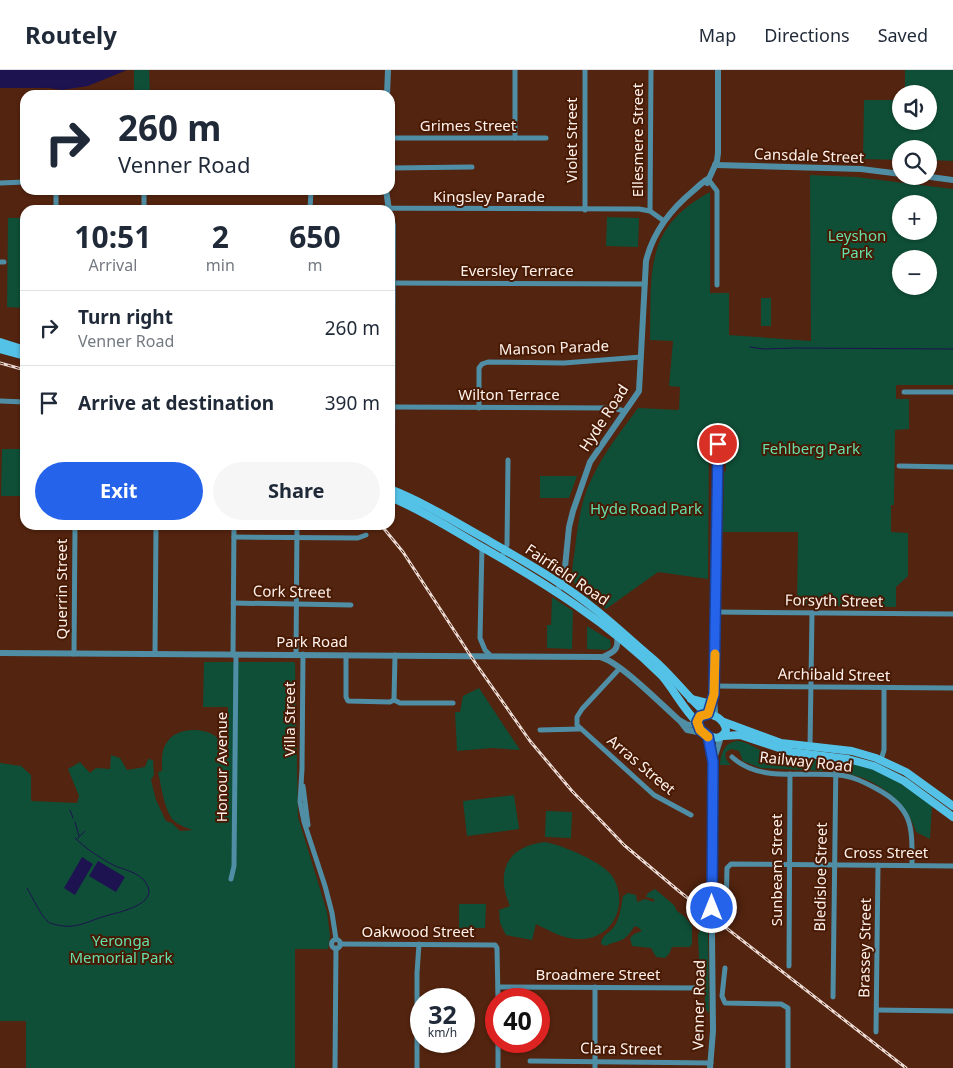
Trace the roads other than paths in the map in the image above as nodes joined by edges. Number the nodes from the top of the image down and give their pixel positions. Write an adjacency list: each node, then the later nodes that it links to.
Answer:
1 (388, 70): 6 (street)
2 (515, 70): 8 (street)
3 (585, 70): 19 (street, Violet Street)
4 (651, 70): 21 (street, Ellesmere Street)
5 (718, 70): 10 (street, Hyde Road)
6 (387, 90)
7 (395, 138): 8 (street, Grimes Street)
8 (515, 138): 9 (street, Grimes Street)
9 (546, 138)
10 (715, 165): 13 (street, Cansdale Street); 15 (street, Hyde Road)
11 (472, 167): 12 (street)
12 (395, 168)
13 (892, 173)
14 (937, 178): 16 (street)
15 (708, 179): 22 (street, Hyde Road); 25 (street)
16 (953, 180)
17 (20, 182): 18 (street)
18 (0, 183)
19 (584, 210): 20 (street, Kingsley Parade); 21 (street, Kingsley Parade)
20 (395, 211)
21 (650, 211): 22 (street)
22 (664, 221): 24 (street, Hyde Road)
23 (395, 283): 24 (street, Eversley Terrace)
24 (645, 284): 30 (street, Hyde Road)
25 (717, 285)
26 (0, 342): 27 (main road)
27 (20, 348)
28 (0, 349): 29 (main road)
29 (20, 355)
30 (641, 357): 36 (street, Manson Parade); 37 (street, Hyde Road)
31 (904, 392): 32 (street)
32 (953, 392)
33 (0, 402): 34 (street)
34 (20, 402)
35 (395, 407): 36 (street, Wilton Terrace)
36 (479, 408): 37 (street, Wilton Terrace)
37 (625, 411): 53 (street, Hyde Road)
38 (718, 444): 57 (street)
39 (508, 460): 52 (street)
40 (899, 466): 41 (street)
41 (953, 467)
42 (395, 491): 51 (main road, Fairfield Road)
43 (395, 499): 51 (main road, Fairfield Road)
44 (74, 530): 62 (street, Querrin Street)
45 (156, 530): 63 (street)
46 (234, 530): 49 (street, Honour Avenue)
47 (297, 530): 50 (street, Villa Street)
48 (366, 535): 50 (street)
49 (234, 537): 50 (street); 54 (street, Honour Avenue)
50 (297, 538): 55 (street, Villa Street)
51 (483, 542): 52 (main road, Fairfield Road); 68 (street)
52 (504, 554): 53 (main road, Fairfield Road)
53 (559, 589): 60 (main road, Fairfield Road); 76 (main road, Fairfield Road)
54 (233, 604): 55 (street, Cork Street); 65 (street, Honour Avenue)
55 (297, 604): 56 (street, Cork Street); 64 (street, Villa Street)
56 (351, 605)
57 (715, 612): 58 (street, Forsyth Street); 71 (street)
58 (812, 613): 59 (street, Forsyth Street); 72 (street)
59 (953, 614)
60 (618, 636): 69 (street); 84 (main road, Fairfield Road)
61 (0, 653): 62 (street, Park Road)
62 (74, 654): 63 (street, Park Road)
63 (155, 654): 65 (street, Park Road)
64 (300, 654): 65 (street, Park Road); 66 (street, Park Road); 107 (street, Villa Street)
65 (234, 655): 104 (street, Honour Avenue)
66 (346, 655): 67 (street, Park Road); 77 (street)
67 (395, 655): 68 (street, Park Road); 77 (street)
68 (490, 655): 69 (street, Park Road)
69 (603, 657): 70 (street)
70 (620, 668): 82 (street); 85 (street)
71 (714, 686): 72 (street, Archibald Street); 75 (street)
72 (811, 687): 73 (street, Archibald Street); 89 (street)
73 (884, 688): 74 (street, Archibald Street); 92 (street)
74 (953, 688)
75 (714, 694): 78 (street); 81 (street)
76 (692, 699): 78 (main road); 80 (main road, Fairfield Road)
77 (394, 700): 79 (street)
78 (711, 702): 80 (street)
79 (453, 703)
80 (707, 714): 81 (main road); 84 (main road)
81 (716, 716): 83 (main road)
82 (680, 721): 84 (street); 87 (street)
83 (724, 722): 88 (main road); 89 (main road)
84 (697, 723): 87 (main road)
85 (579, 729): 86 (street); 97 (street, Arras Street)
86 (540, 730)
87 (706, 734): 88 (main road); 93 (street, Venner Road)
88 (723, 736): 91 (main road); 93 (street, Venner Road)
89 (810, 746): 92 (main road)
90 (732, 757): 94 (street, Railway Road)
91 (836, 757): 95 (street, Bledisloe Street); 98 (main road)
92 (881, 760): 96 (main road)
93 (713, 762): 120 (street, Venner Road, bridge)
94 (790, 774): 95 (street, Railway Road); 99 (street, Sunbeam Street)
95 (835, 774): 100 (street, Bledisloe Street); 102 (street, Railway Road)
96 (953, 806)
97 (691, 815)
98 (953, 817)
99 (790, 864): 100 (street, Cross Street); 105 (street, Cross Street); 108 (street, Sunbeam Street)
100 (834, 865): 101 (street, Cross Street); 113 (street, Bledisloe Street)
101 (878, 865): 102 (street, Cross Street); 114 (street, Brassey Street)
102 (912, 865): 103 (street, Cross Street)
103 (953, 866)
104 (231, 879)
105 (726, 912)
106 (419, 944): 107 (street, Oakwood Street); 110 (street, Oakwood Street); 122 (street)
107 (338, 946): 121 (street)
108 (789, 966)
109 (725, 968): 125 (street, Venner Road)
110 (498, 987): 111 (street, Broadmere Street)
111 (595, 987): 112 (street, Broadmere Street); 119 (street)
112 (698, 988)
113 (833, 997)
114 (877, 1010): 115 (street); 116 (street, Brassey Street)
115 (953, 1011)
116 (876, 1032)
117 (498, 1053): 123 (street)
118 (530, 1061): 119 (street, Clara Street)
119 (595, 1062): 120 (street, Clara Street); 124 (street)
120 (710, 1065)
121 (336, 1068)
122 (417, 1068)
123 (498, 1068)
124 (595, 1068)
125 (788, 1068)

